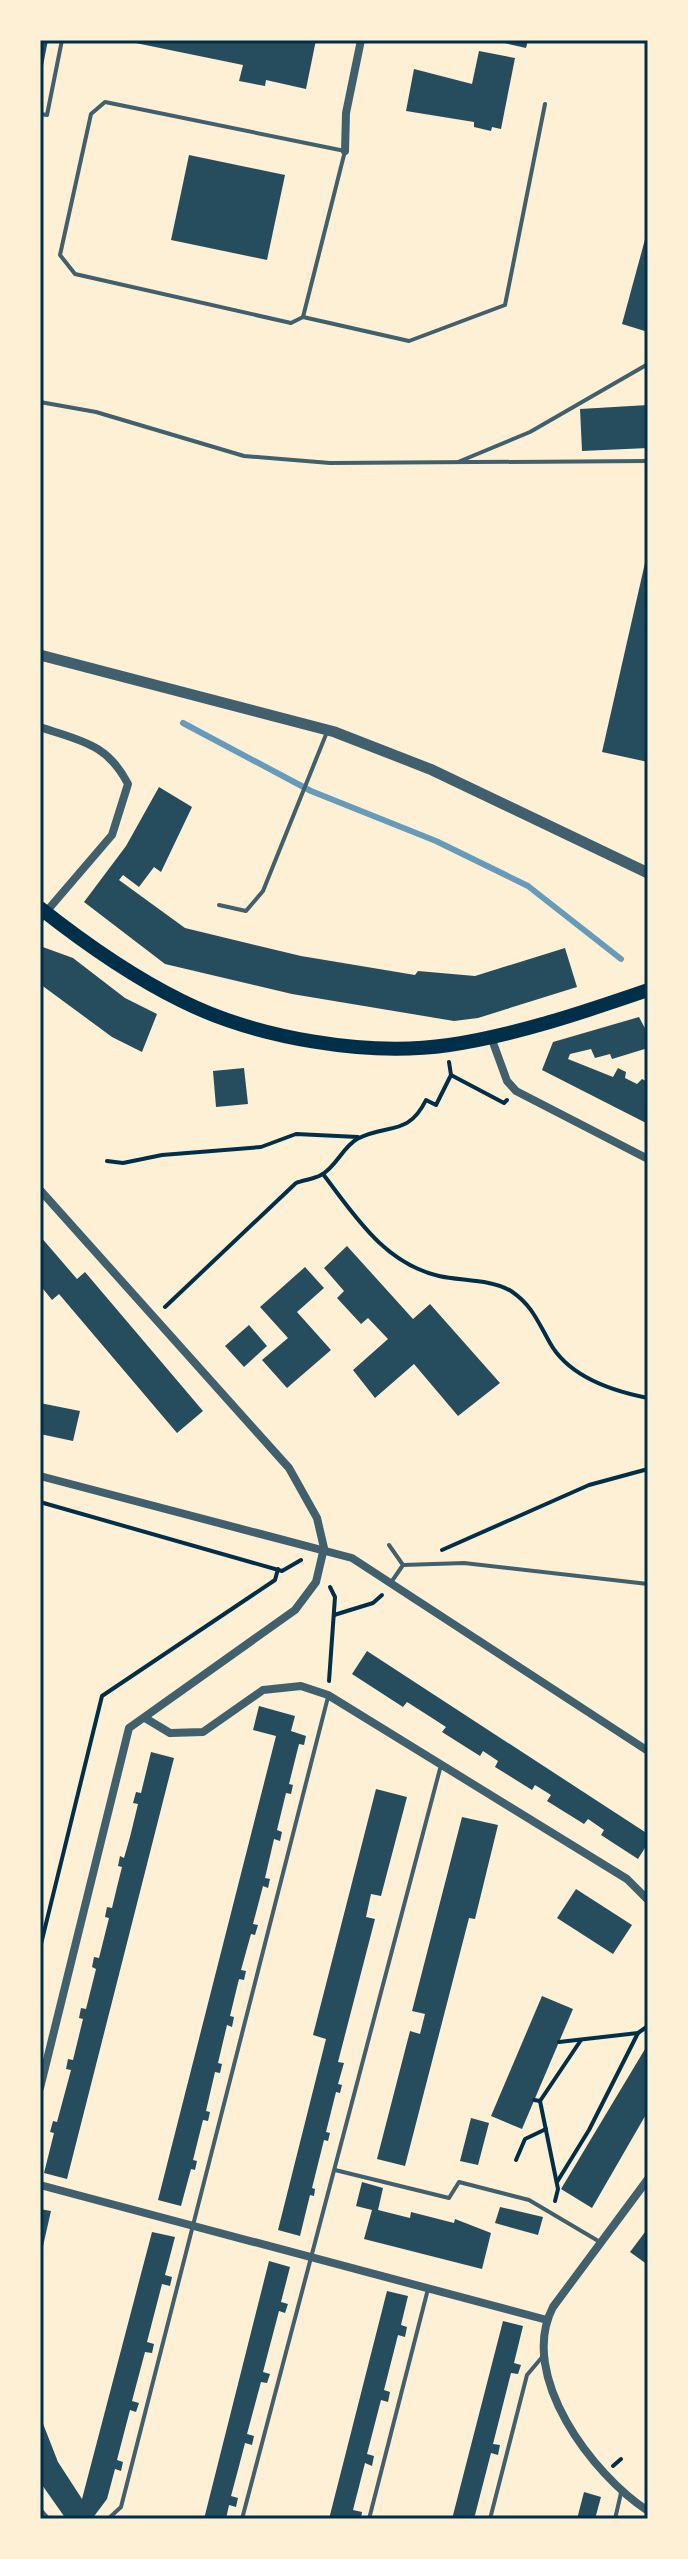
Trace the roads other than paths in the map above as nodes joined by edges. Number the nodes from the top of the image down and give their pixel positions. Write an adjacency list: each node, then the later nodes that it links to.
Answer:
1 (62, 40): 4 (lane)
2 (361, 40): 5 (street)
3 (545, 104): 6 (lane)
4 (40, 114)
5 (345, 151): 6 (lane); 6 (lane)
6 (303, 317)
7 (648, 364): 10 (lane)
8 (40, 402): 10 (lane)
9 (648, 461): 10 (lane)
10 (452, 464)
11 (40, 655): 13 (street)
12 (40, 727): 16 (street)
13 (328, 730): 14 (street); 15 (lane)
14 (648, 873)
15 (219, 905)
16 (42, 913): 18 (main road)
17 (648, 990): 18 (main road)
18 (491, 1037): 19 (street)
19 (648, 1159)
20 (40, 1190): 23 (street)
21 (40, 1476): 23 (street)
22 (389, 1545): 24 (lane)
23 (324, 1548): 25 (street); 28 (street)
24 (403, 1565): 25 (lane); 26 (lane)
25 (392, 1581): 29 (street)
26 (648, 1584)
27 (328, 1695): 28 (street); 30 (street); 36 (lane)
28 (145, 1718): 32 (street)
29 (648, 1751)
30 (441, 1763): 31 (street); 33 (lane)
31 (648, 1900)
32 (40, 2088)
33 (334, 2170): 37 (lane); 38 (lane)
34 (648, 2179): 37 (street)
35 (40, 2185): 36 (street)
36 (194, 2226): 38 (street); 46 (lane)
37 (602, 2243): 40 (street)
38 (310, 2257): 39 (street); 47 (lane)
39 (428, 2289): 40 (street); 48 (lane)
40 (547, 2320): 41 (street)
41 (545, 2354): 42 (street); 49 (lane)
42 (622, 2491): 43 (street); 50 (lane)
43 (648, 2511)
44 (40, 2512): 45 (street)
45 (46, 2519)
46 (108, 2519)
47 (242, 2519)
48 (369, 2519)
49 (490, 2519)
50 (615, 2519)

